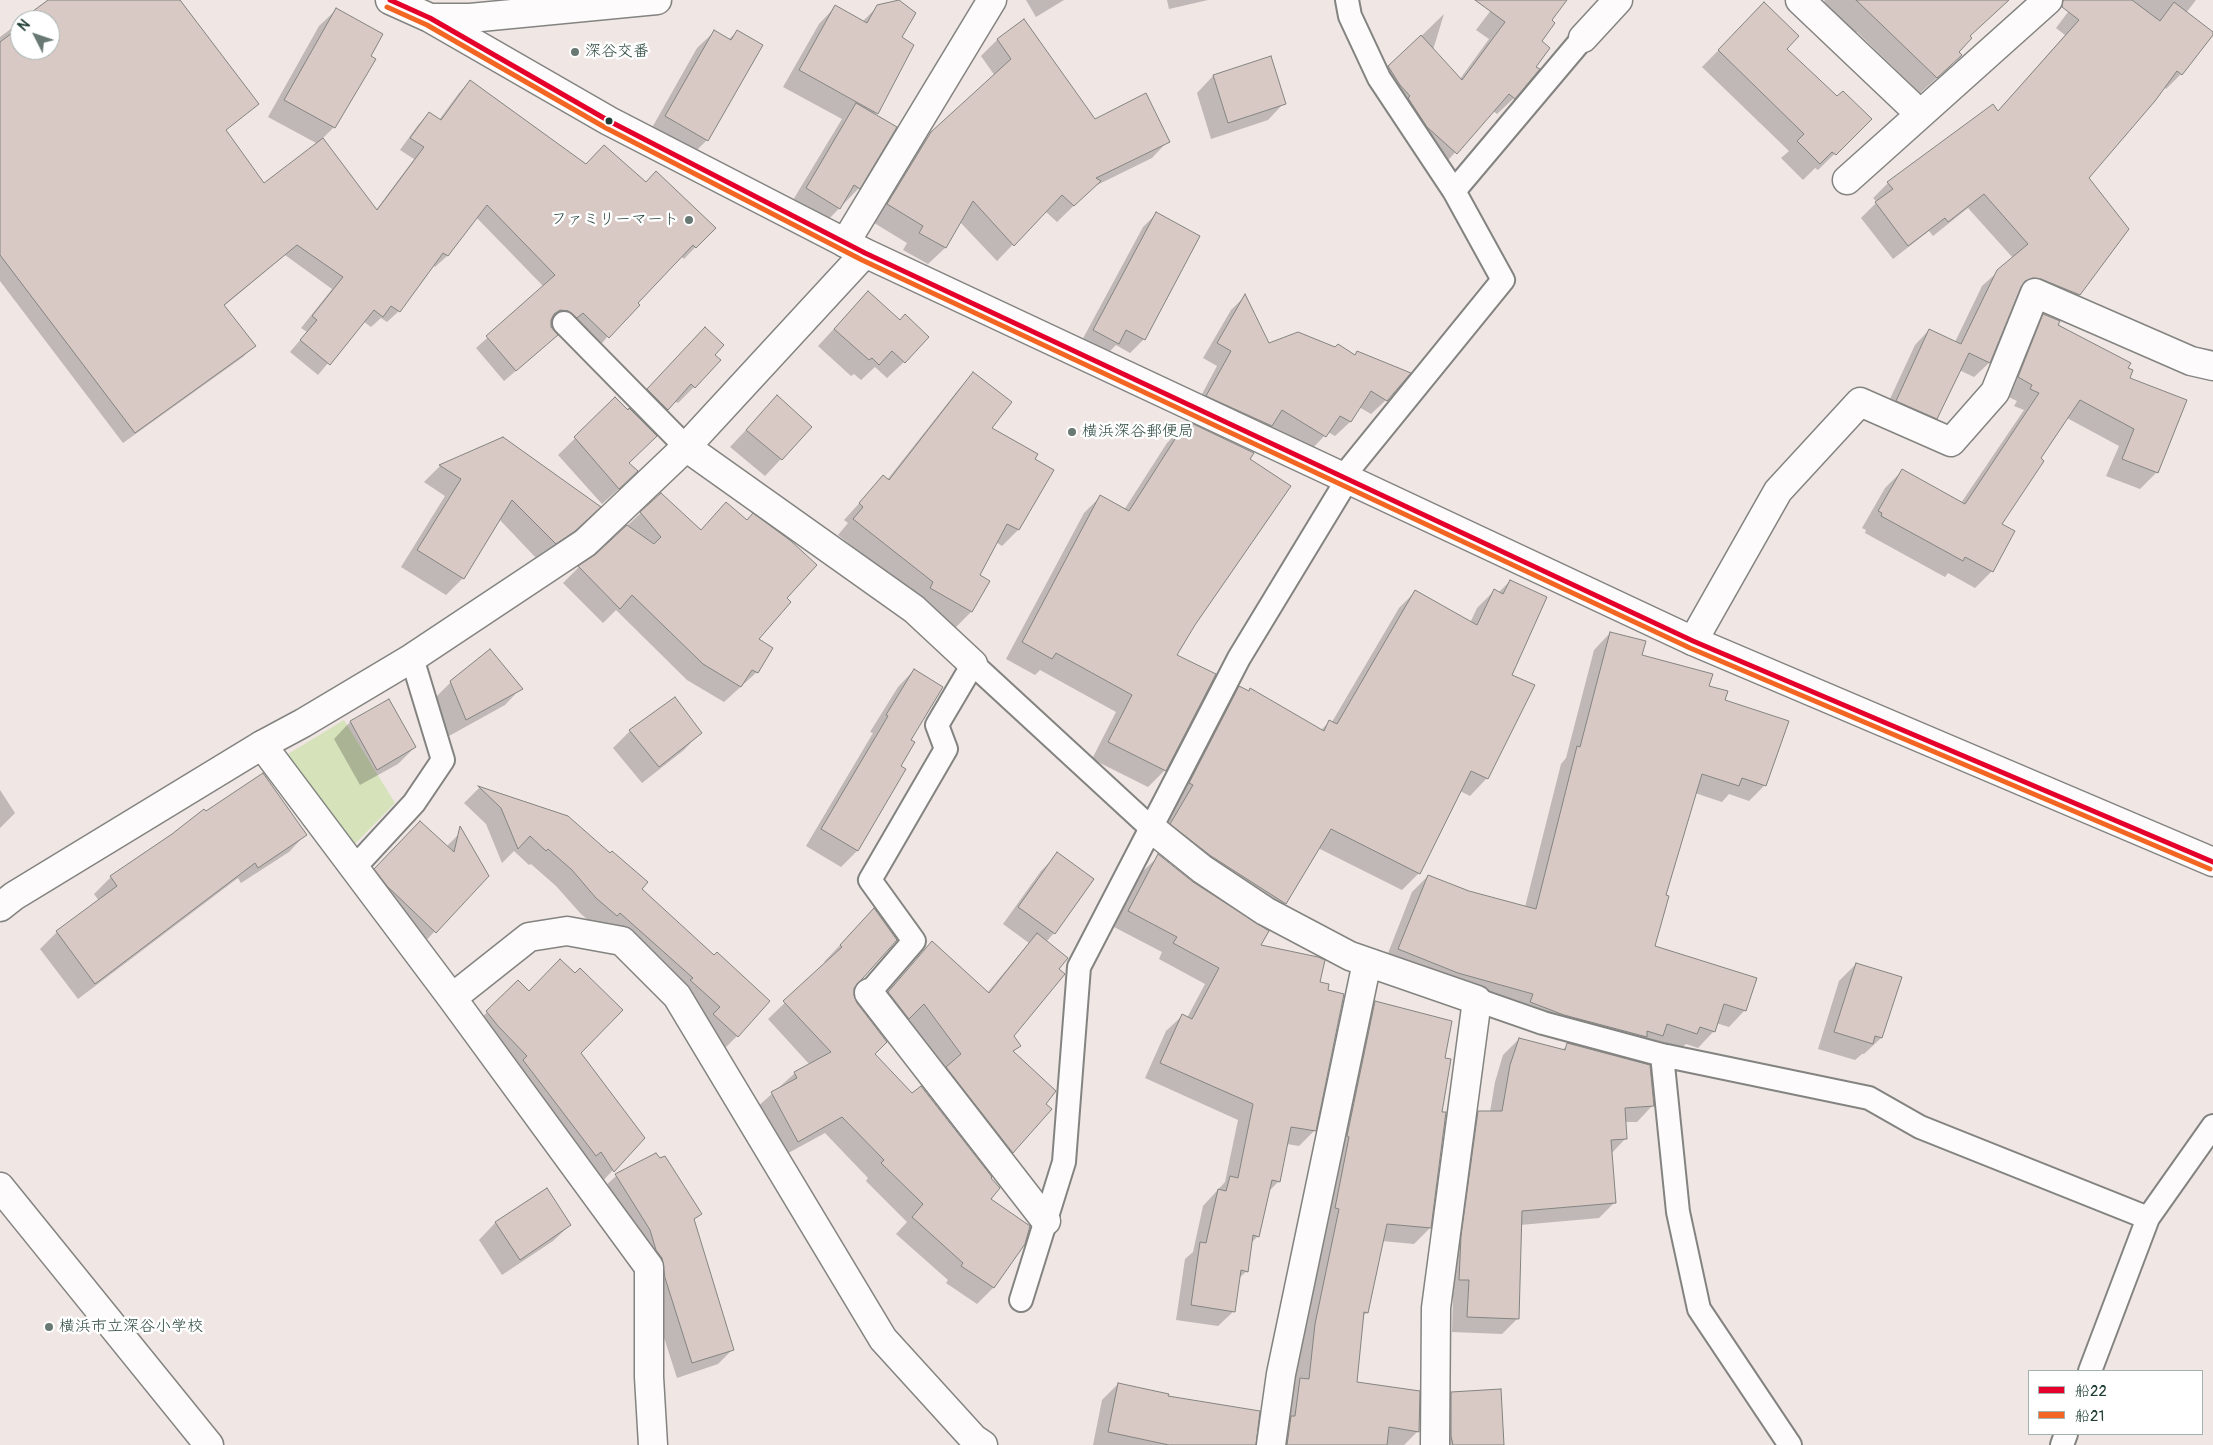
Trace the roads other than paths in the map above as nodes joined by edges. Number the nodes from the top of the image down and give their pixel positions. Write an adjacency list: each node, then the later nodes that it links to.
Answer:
1 (390, 0): 9 (street)
2 (657, 0): 8 (street)
3 (992, 0): 14 (street)
4 (1347, 0): 13 (lane)
5 (1618, 0): 10 (street)
6 (1800, 0): 11 (street)
7 (2048, 0): 11 (street)
8 (469, 9): 9 (street)
9 (430, 18): 14 (street)
10 (1583, 38): 13 (lane)
11 (1920, 114): 12 (street)
12 (1847, 180)
13 (1454, 191): 18 (lane)
14 (855, 248): 17 (street); 18 (street)
15 (564, 323): 17 (lane)
16 (2213, 366): 19 (street)
17 (686, 447): 20 (street); 21 (street)
18 (1345, 479): 19 (street); 23 (lane)
19 (1693, 641): 24 (street)
20 (412, 658): 22 (street); 25 (lane)
21 (974, 664): 23 (lane); 28 (lane)
22 (262, 745): 25 (street); 26 (street)
23 (1151, 828): 27 (street); 35 (lane)
24 (2213, 862)
25 (354, 868): 29 (street)
26 (0, 907)
27 (1367, 962): 30 (street); 41 (street)
28 (869, 993): 35 (street)
29 (452, 998): 39 (street); 40 (street)
30 (1477, 1000): 31 (lane); 42 (street)
31 (1662, 1055): 34 (lane); 43 (lane)
32 (2213, 1126): 34 (lane)
33 (0, 1188): 38 (street)
34 (2148, 1218): 37 (lane)
35 (1046, 1221): 36 (lane)
36 (1021, 1300)
37 (2090, 1370)
38 (209, 1445)
39 (653, 1445)
40 (983, 1445)
41 (1271, 1445)
42 (1435, 1445)
43 (1790, 1445)

